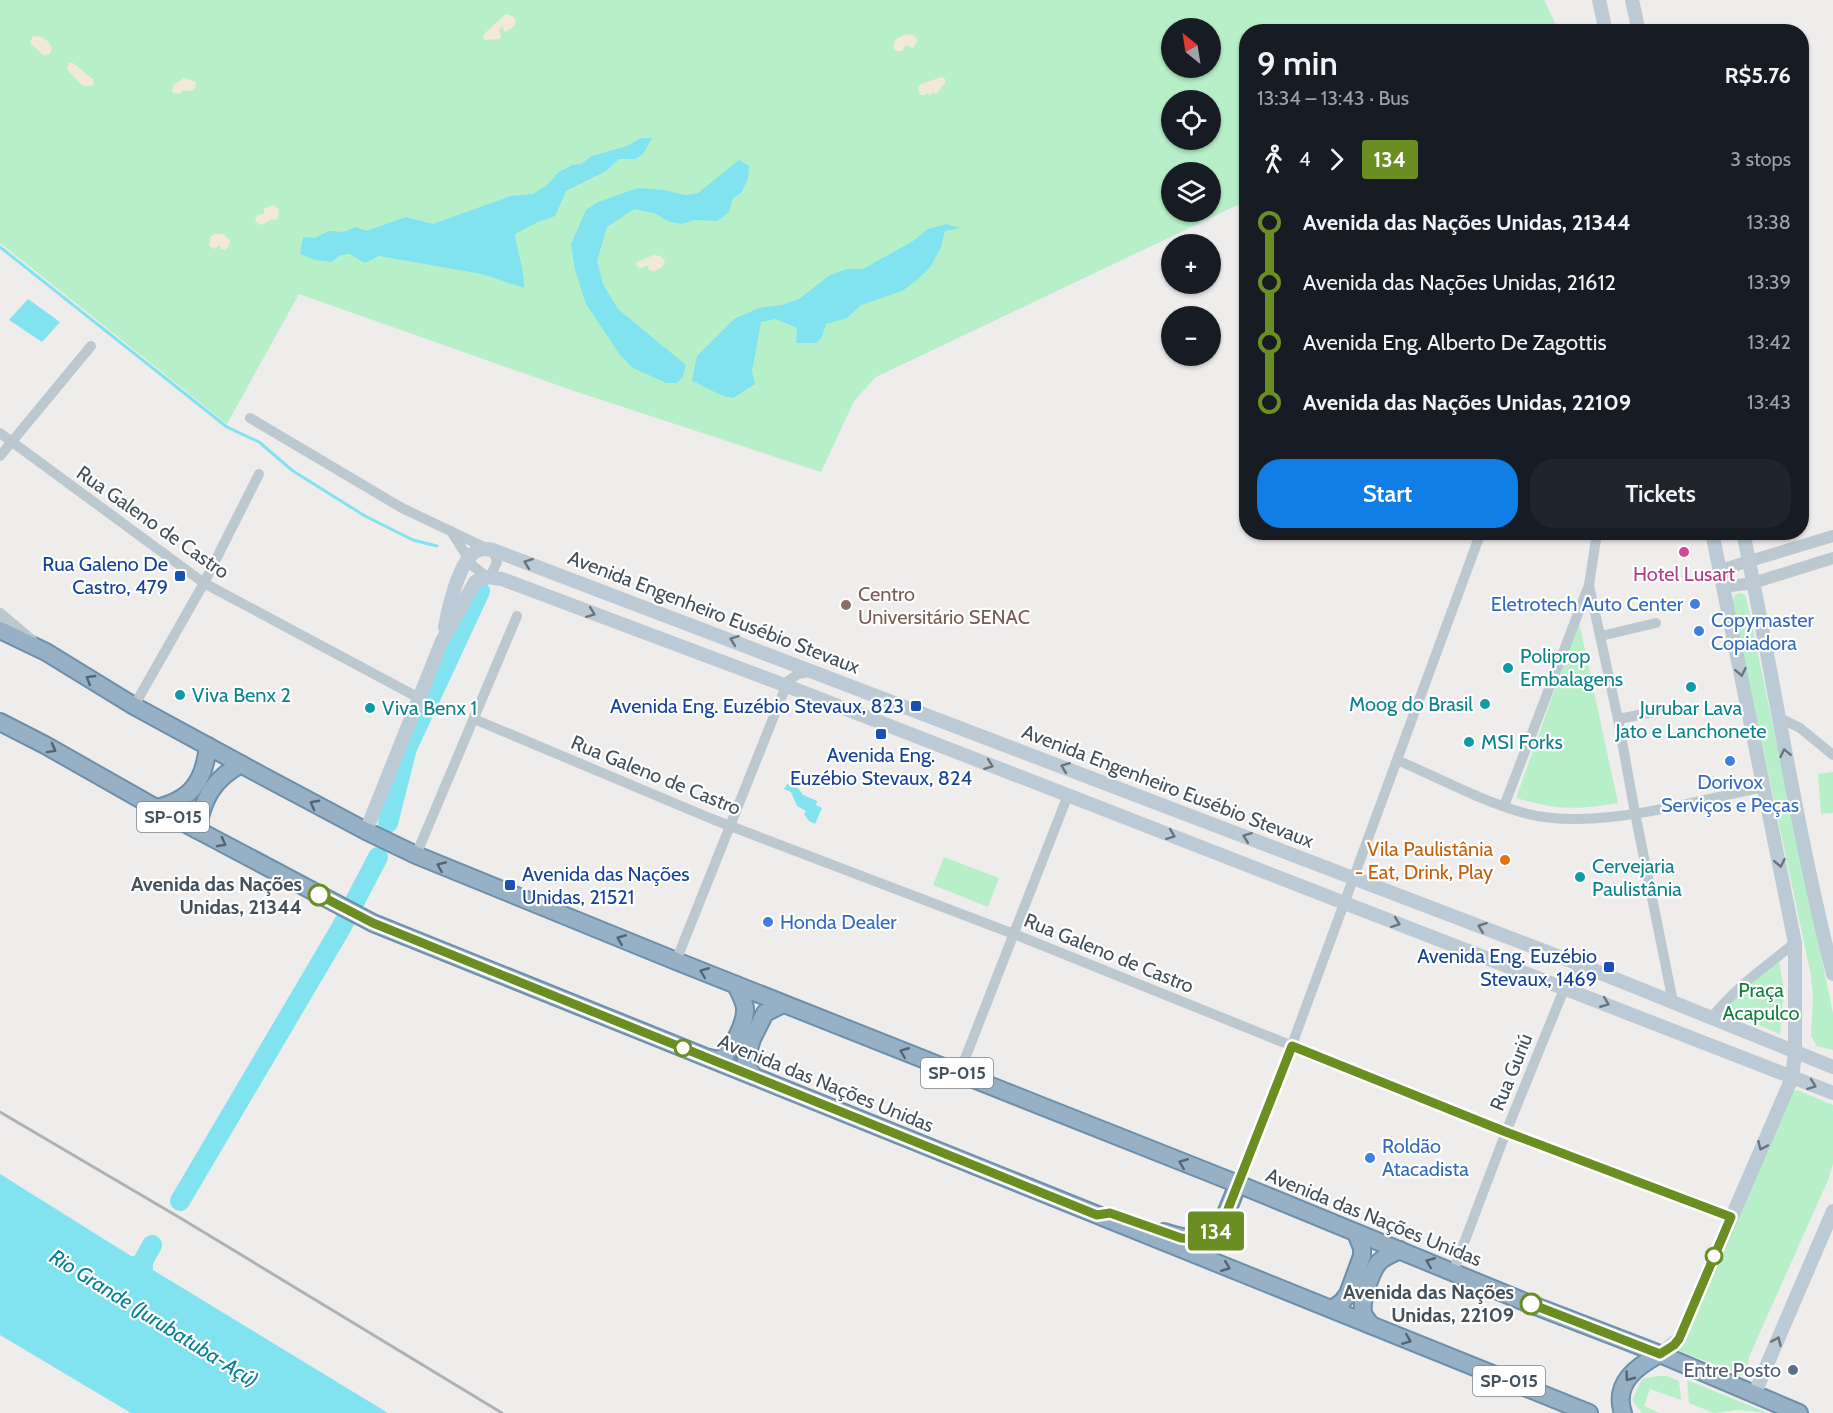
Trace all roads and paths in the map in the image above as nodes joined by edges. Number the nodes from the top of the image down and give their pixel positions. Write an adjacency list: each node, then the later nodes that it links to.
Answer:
1 (1599, 0): 3 (main road)
2 (1632, 0): 4 (main road)
3 (1604, 24)
4 (1636, 24)
5 (91, 346): 8 (street)
6 (250, 418): 11 (street, Avenida Engenheiro Eusébio Stevaux)
7 (0, 433): 8 (street, Rua Galeno de Castro)
8 (11, 442): 9 (street); 25 (street, Rua Galeno de Castro)
9 (0, 456)
10 (259, 474): 25 (street)
11 (451, 530): 18 (street, Avenida Engenheiro Eusébio Stevaux); 20 (street)
12 (1833, 536): 17 (street)
13 (1478, 540): 47 (street)
14 (1595, 540): 27 (street)
15 (1714, 540): 23 (main road)
16 (1745, 540): 21 (main road)
17 (1796, 548): 21 (street); 22 (street)
18 (490, 549): 20 (main road); 24 (street); 36 (main road, Avenida Engenheiro Eusébio Stevaux, one-way to 18)
19 (1833, 558): 22 (street)
20 (468, 559): 24 (street); 34 (main road)
21 (1749, 562): 23 (street); 26 (main road)
22 (1798, 569): 26 (street)
23 (1720, 570): 28 (main road)
24 (489, 577): 34 (main road); 37 (main road, one-way to 37)
25 (204, 583): 38 (street, Rua Galeno de Castro); 39 (street)
26 (1753, 583): 28 (street); 41 (main road)
27 (1589, 585): 33 (street); 51 (street)
28 (1724, 587): 49 (main road, one-way to 49)
29 (0, 614): 35 (street)
30 (517, 616): 42 (street)
31 (1656, 623): 33 (street)
32 (0, 630): 35 (highway, SP-015)
33 (1601, 636): 43 (street)
34 (442, 641): 38 (main road)
35 (46, 652): 39 (highway, SP-015, one-way to 35)
36 (816, 672): 37 (street); 57 (main road, Avenida Engenheiro Eusébio Stevaux, one-way to 36)
37 (787, 686): 50 (main road, one-way to 50); 54 (street)
38 (418, 698): 56 (main road)
39 (134, 706): 45 (highway, SP-015)
40 (1675, 708): 43 (street)
41 (1778, 717): 46 (street); 63 (main road, one-way to 41)
42 (474, 719): 54 (street, Rua Galeno de Castro); 58 (street)
43 (1618, 719): 53 (street)
44 (0, 722): 52 (highway, Avenida das Nações Unidas / SP-015, one-way to 52)
45 (208, 746): 48 (highway, SP-015); 52 (highway)
46 (1833, 755)
47 (1397, 760): 51 (street); 60 (street)
48 (240, 764): 55 (highway); 56 (highway, SP-015, one-way to 48)
49 (1764, 787): 53 (street); 64 (main road, one-way to 64)
50 (1068, 795): 59 (main road, one-way to 59); 62 (street)
51 (1504, 807): 53 (street)
52 (156, 808): 55 (highway, Avenida das Nações Unidas / SP-015)
53 (1635, 813): 70 (street)
54 (731, 826): 62 (street, Rua Galeno de Castro); 65 (street)
55 (197, 830): 75 (highway, Avenida das Nações Unidas / SP-015, one-way to 75)
56 (371, 834): 58 (highway, Avenida das Nações Unidas / SP-015)
57 (1278, 848): 59 (main road); 60 (main road, Avenida Engenheiro Eusébio Stevaux)
58 (409, 852): 65 (highway, Avenida das Nações Unidas / SP-015, one-way to 58)
59 (1239, 862): 61 (main road)
60 (1353, 878): 61 (street); 66 (main road, Avenida Engenheiro Eusébio Stevaux, one-way to 60)
61 (1344, 903): 69 (main road, one-way to 69); 73 (street)
62 (1014, 934): 73 (street, Rua Galeno de Castro); 77 (street)
63 (1828, 934): 67 (main road)
64 (1795, 943): 72 (street); 74 (main road)
65 (676, 961): 68 (highway, Avenida das Nações Unidas / SP-015, one-way to 65)
66 (1593, 970): 69 (main road); 70 (main road, Avenida Engenheiro Eusébio Stevaux)
67 (1833, 974)
68 (736, 985): 71 (highway, Avenida das Nações Unidas / SP-015); 75 (highway)
69 (1565, 987): 79 (main road, one-way to 79); 81 (street, Rua Guriú)
70 (1673, 1002): 72 (main road, Avenida Engenheiro Eusébio Stevaux)
71 (783, 1004): 77 (highway, Avenida das Nações Unidas / SP-015, one-way to 71); 78 (highway)
72 (1712, 1017): 74 (main road, Avenida Engenheiro Eusébio Stevaux)
73 (1292, 1046): 81 (street, Rua Galeno de Castro); 82 (street)
74 (1795, 1052): 76 (main road, Avenida Engenheiro Eusébio Stevaux); 79 (main road)
75 (708, 1058): 78 (highway, Avenida das Nações Unidas / SP-015)
76 (1833, 1067)
77 (959, 1074): 82 (highway, Avenida das Nações Unidas / SP-015, one-way to 77)
78 (753, 1076): 84 (highway, Avenida das Nações Unidas / SP-015)
79 (1792, 1078): 80 (main road, one-way to 80); 85 (main road, one-way to 85)
80 (1833, 1093)
81 (1506, 1132): 85 (street, Rua Galeno de Castro); 88 (street, Rua Guriú)
82 (1238, 1184): 84 (highway); 86 (highway, Avenida das Nações Unidas / SP-015)
83 (1833, 1211): 92 (main road, one-way to 83)
84 (1097, 1215): 89 (highway, Avenida das Nações Unidas / SP-015, one-way to 89)
85 (1731, 1217): 91 (main road)
86 (1356, 1233): 87 (highway, Avenida das Nações Unidas / SP-015); 89 (highway)
87 (1400, 1250): 88 (highway, Avenida das Nações Unidas / SP-015, one-way to 87); 90 (highway)
88 (1452, 1272): 91 (highway, Avenida das Nações Unidas / SP-015)
89 (1332, 1309): 90 (highway, Avenida das Nações Unidas / SP-015)
90 (1371, 1325): 93 (highway, Avenida das Nações Unidas / SP-015, one-way to 93)
91 (1660, 1354): 92 (highway, Avenida das Nações Unidas / SP-015); 94 (highway, one-way to 94)
92 (1754, 1395): 95 (highway, Avenida das Nações Unidas / SP-015)
93 (1589, 1413)
94 (1623, 1413)
95 (1799, 1413)

